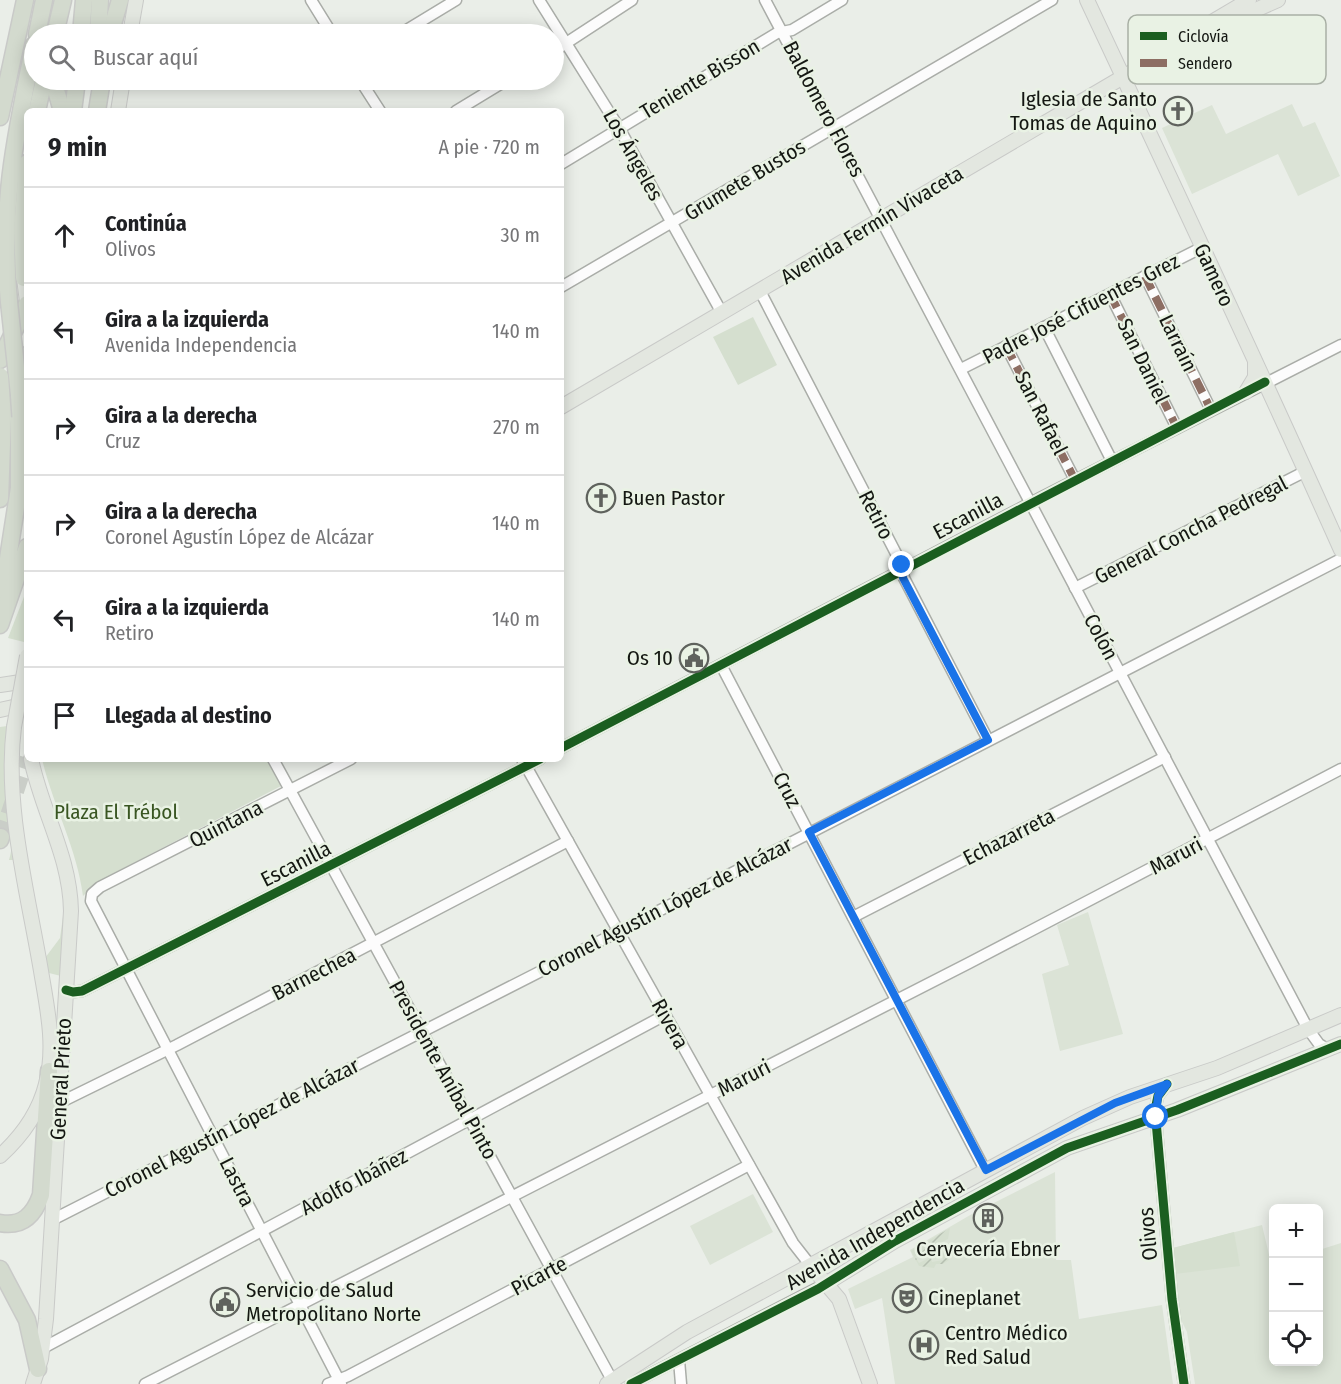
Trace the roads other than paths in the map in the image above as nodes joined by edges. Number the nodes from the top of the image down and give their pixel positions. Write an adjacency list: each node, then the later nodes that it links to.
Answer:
1 (25, 0): 55 (highway)
2 (44, 0): 21 (highway)
3 (63, 0): 22 (highway)
4 (84, 0): 23 (highway)
5 (100, 0): 24 (highway)
6 (114, 0): 25 (highway)
7 (120, 0): 26 (highway)
8 (136, 0): 27 (main road)
9 (311, 0): 28 (street)
10 (456, 0): 29 (street)
11 (539, 0): 30 (street, Los Ángeles)
12 (632, 0): 33 (street)
13 (765, 0): 31 (street, Baldomero Flores)
14 (843, 0): 31 (street, Teniente Bisson)
15 (1052, 0): 56 (street, Grumete Bustos)
16 (1088, 0): 35 (main road, Gamero)
17 (1249, 0): 19 (main road, Avenida Fermín Vivaceta)
18 (1278, 0): 20 (main road, Avenida Fermín Vivaceta)
19 (1221, 15)
20 (1245, 15)
21 (39, 24)
22 (57, 24)
23 (82, 24)
24 (99, 24)
25 (111, 24)
26 (113, 24)
27 (132, 24)
28 (326, 24)
29 (416, 24)
30 (554, 24)
31 (784, 32): 56 (street, Baldomero Flores); 57 (street, Teniente Bisson)
32 (564, 40): 33 (street, Los Ángeles)
33 (566, 43): 57 (street, Los Ángeles)
34 (1128, 74): 35 (main road, Avenida Fermín Vivaceta)
35 (1123, 77): 60 (main road, Avenida Fermín Vivaceta); 62 (main road, Gamero)
36 (25, 90): 96 (highway, bridge)
37 (47, 90): 46 (highway)
38 (52, 90): 47 (highway)
39 (54, 90): 48 (highway)
40 (76, 90): 49 (highway)
41 (97, 90): 50 (highway)
42 (100, 90): 51 (highway)
43 (121, 90): 52 (main road)
44 (366, 90): 53 (street)
45 (491, 90): 54 (street)
46 (38, 108)
47 (56, 108)
48 (61, 108)
49 (73, 108)
50 (96, 108)
51 (97, 108)
52 (118, 108)
53 (378, 108)
54 (461, 108)
55 (0, 117)
56 (833, 127): 60 (street, Baldomero Flores); 61 (street, Grumete Bustos)
57 (619, 128): 58 (street, Teniente Bisson); 61 (street, Los Ángeles)
58 (564, 162)
59 (24, 203): 64 (highway)
60 (882, 219): 66 (main road, Avenida Fermín Vivaceta); 76 (street, Colón)
61 (671, 224): 65 (street, Grumete Bustos); 69 (street, Los Ángeles)
62 (1201, 248): 63 (street, Padre José Cifuentes Grez); 75 (main road, Gamero)
63 (1145, 276): 67 (street, Padre José Cifuentes Grez); 82 (street, Larraín)
64 (24, 281)
65 (564, 285)
66 (760, 291): 69 (main road, Avenida Fermín Vivaceta); 93 (street, Retiro)
67 (1110, 294): 70 (street, Padre José Cifuentes Grez); 83 (street, San Daniel)
68 (24, 309): 73 (highway)
69 (722, 314): 81 (main road, Avenida Fermín Vivaceta)
70 (1044, 327): 72 (street, Padre José Cifuentes Grez); 84 (street)
71 (1341, 345): 78 (street, Escanilla)
72 (1006, 346): 76 (street, Padre José Cifuentes Grez); 86 (street, San Rafael)
73 (0, 360)
74 (24, 360): 80 (highway)
75 (1254, 360): 78 (main road, Gamero); 79 (main road)
76 (961, 369): 88 (street, Colón)
77 (0, 376): 87 (highway, bridge)
78 (1266, 382): 79 (street, Escanilla); 85 (main road, Gamero)
79 (1246, 392): 82 (street, Escanilla)
80 (0, 399)
81 (564, 405)
82 (1211, 410): 83 (street, Escanilla)
83 (1177, 428): 84 (street, Escanilla)
84 (1112, 461): 86 (street, Escanilla)
85 (1306, 471): 89 (main road, Gamero); 95 (street, General Concha Pedregal)
86 (1075, 480): 88 (street, Escanilla)
87 (0, 499)
88 (1031, 503): 93 (street, Escanilla); 95 (street, Colón)
89 (1341, 550)
90 (24, 557): 94 (highway)
91 (1341, 559): 99 (street, Coronel Agustín López de Alcázar)
92 (24, 564): 94 (highway)
93 (903, 572): 98 (street, Escanilla); 105 (street, Retiro)
94 (18, 577): 97 (highway)
95 (1075, 588): 99 (street, Colón)
96 (0, 610)
97 (0, 625)
98 (721, 665): 106 (street, Escanilla); 114 (street, Cruz)
99 (1120, 672): 105 (street, Coronel Agustín López de Alcázar); 107 (street, Colón)
100 (24, 673): 123 (main road, General Prieto, bridge)
101 (24, 681): 102 (main road)
102 (0, 685)
103 (24, 705): 104 (main road)
104 (0, 710)
105 (988, 740): 114 (street, Coronel Agustín López de Alcázar)
106 (564, 746)
107 (1165, 757): 115 (street, Colón); 119 (street, Echazarreta)
108 (32, 762): 124 (main road, General Prieto)
109 (275, 762): 113 (street, Presidente Aníbal Pinto)
110 (345, 762): 113 (street, Quintana)
111 (524, 763): 116 (street, Rivera); 117 (street, Escanilla)
112 (1341, 769): 115 (street, Maruri)
113 (291, 791): 117 (street, Presidente Aníbal Pinto); 118 (street, Quintana)
114 (809, 832): 119 (street, Cruz); 120 (street, Coronel Agustín López de Alcázar)
115 (1208, 839): 125 (street, Maruri); 128 (street, Colón)
116 (568, 841): 120 (street, Rivera); 121 (street, Barnechea)
117 (332, 866): 121 (street, Presidente Aníbal Pinto); 122 (street, Escanilla)
118 (100, 887): 122 (street, Lastra)
119 (853, 917): 125 (street, Cruz)
120 (619, 932): 126 (street, Rivera); 129 (street, Coronel Agustín López de Alcázar)
121 (374, 943): 129 (street, Presidente Aníbal Pinto); 131 (street, Barnechea)
122 (127, 969): 124 (street, Escanilla); 131 (street, Lastra)
123 (43, 981): 124 (main road); 133 (main road, General Prieto)
124 (66, 990): 136 (main road, General Prieto)
125 (896, 1000): 135 (street, Maruri); 142 (street, Cruz)
126 (665, 1015): 135 (street, Rivera); 138 (street, Adolfo Ibáñez)
127 (1341, 1015): 128 (main road, Avenida Independencia)
128 (1308, 1029): 132 (street, Colón); 134 (main road, Avenida Independencia)
129 (422, 1032): 138 (street, Presidente Aníbal Pinto); 139 (street, Coronel Agustín López de Alcázar)
130 (1341, 1044): 132 (main road, Avenida Independencia)
131 (168, 1048): 136 (street, Barnechea); 139 (street, Lastra)
132 (1327, 1049): 137 (main road, Avenida Independencia)
133 (49, 1071): 140 (main road, General Prieto); 145 (highway)
134 (1167, 1084): 137 (street, Olivos); 142 (main road, Avenida Independencia)
135 (710, 1095): 141 (street, Rivera); 143 (street, Maruri)
136 (59, 1103): 144 (main road, General Prieto)
137 (1156, 1117): 150 (main road, Avenida Independencia); 162 (street, Olivos)
138 (470, 1120): 143 (street, Presidente Aníbal Pinto); 146 (street, Adolfo Ibáñez)
139 (214, 1138): 144 (street, Coronel Agustín López de Alcázar); 146 (street, Lastra)
140 (0, 1156)
141 (749, 1165): 147 (street, Rivera); 149 (street, Picarte)
142 (986, 1170): 147 (main road, Avenida Independencia)
143 (512, 1196): 149 (street, Presidente Aníbal Pinto); 151 (street, Maruri)
144 (52, 1220): 152 (main road, General Prieto)
145 (0, 1223)
146 (262, 1231): 151 (street, Lastra); 152 (street, Adolfo Ibáñez)
147 (811, 1266): 150 (main road, Rivera); 156 (main road, Avenida Independencia)
148 (0, 1269): 154 (highway)
149 (552, 1270): 155 (street, Picarte); 156 (street, Presidente Aníbal Pinto)
150 (827, 1283): 153 (street, Avenida Independencia); 161 (main road, Rivera)
151 (301, 1304): 155 (street, Lastra); 157 (street, Maruri)
152 (43, 1348): 154 (main road, General Prieto)
153 (679, 1360): 159 (street, Avenida Independencia); 160 (street)
154 (36, 1376)
155 (340, 1382): 158 (street, Picarte)
156 (610, 1382)
157 (145, 1384)
158 (328, 1384)
159 (631, 1384)
160 (681, 1384)
161 (870, 1384)
162 (1184, 1384)

